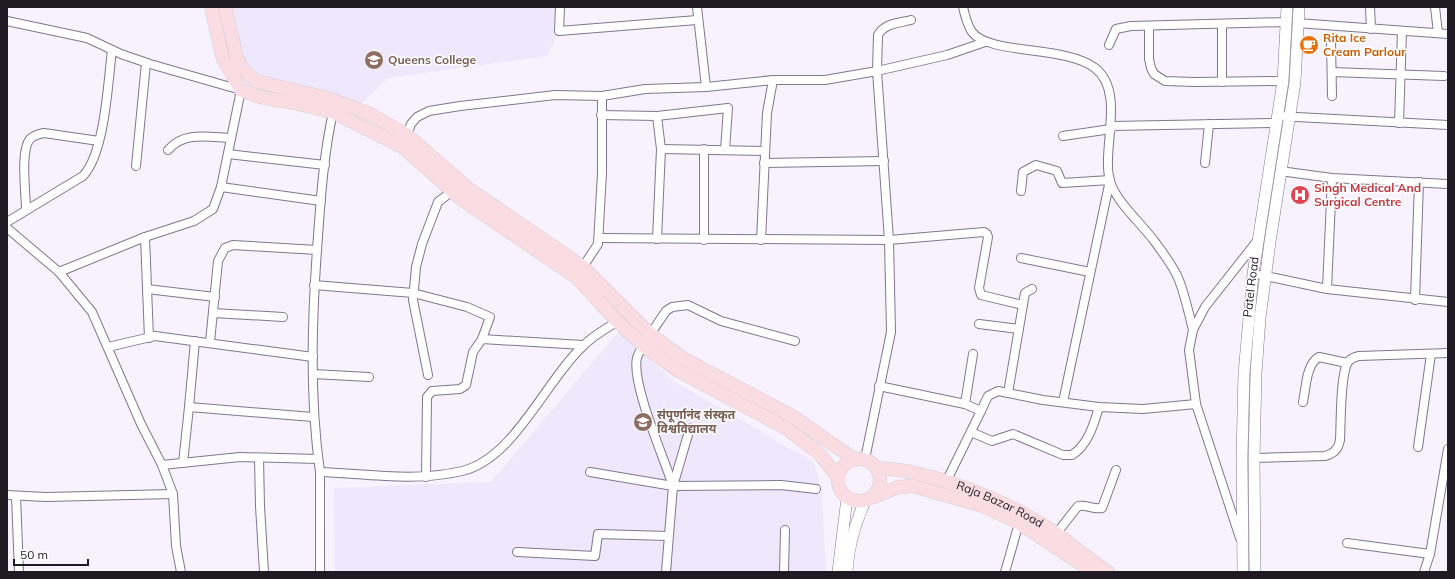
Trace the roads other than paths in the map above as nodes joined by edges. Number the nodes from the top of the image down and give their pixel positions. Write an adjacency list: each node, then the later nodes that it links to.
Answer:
1 (211, 7): 34 (main road)
2 (225, 7): 46 (main road)
3 (560, 7): 10 (street)
4 (697, 7): 10 (street)
5 (963, 7): 22 (street)
6 (1287, 7): 13 (street, Patel Road)
7 (1299, 7): 14 (street, Patel Road)
8 (1370, 7): 17 (street)
9 (1435, 7): 19 (street)
10 (697, 20): 33 (street)
11 (911, 20): 26 (street)
12 (7, 21): 24 (street)
13 (1286, 22): 15 (street); 31 (street, Patel Road)
14 (1297, 23): 17 (street); 40 (street, Patel Road)
15 (1222, 24): 16 (street); 32 (street)
16 (1149, 26): 23 (street); 32 (street)
17 (1371, 29): 18 (street)
18 (1402, 32): 19 (street); 28 (street)
19 (1438, 34): 20 (street)
20 (1448, 34)
21 (1331, 41): 27 (street)
22 (985, 42): 26 (street); 45 (street)
23 (1109, 45)
24 (112, 50): 25 (street); 49 (street)
25 (146, 63): 34 (street); 60 (street)
26 (878, 70): 30 (street); 56 (street)
27 (1332, 72): 28 (street); 36 (street)
28 (1400, 74): 29 (street); 42 (street)
29 (1444, 76)
30 (773, 80): 33 (street); 54 (street)
31 (1283, 81): 32 (street); 41 (street, Patel Road)
32 (1222, 82)
33 (706, 87): 35 (street)
34 (241, 90): 37 (main road); 48 (street)
35 (602, 96): 38 (street); 46 (street)
36 (1332, 96)
37 (333, 112): 59 (street); 68 (main road)
38 (601, 115): 39 (street); 74 (street)
39 (657, 116): 50 (street); 53 (street)
40 (1290, 116): 41 (street); 42 (street); 61 (street, Patel Road)
41 (1277, 119): 43 (street); 79 (street, Patel Road)
42 (1399, 123): 44 (street)
43 (1209, 124): 45 (street); 58 (street)
44 (1448, 125)
45 (1111, 127): 47 (street); 63 (street)
46 (407, 135): 83 (main road)
47 (1063, 136)
48 (231, 138): 51 (street); 55 (street)
49 (99, 141): 70 (street); 70 (street)
50 (661, 149): 52 (street); 75 (street)
51 (168, 150)
52 (704, 150): 53 (street); 76 (street)
53 (725, 150): 54 (street)
54 (765, 150): 57 (street)
55 (228, 154): 59 (street); 66 (street)
56 (884, 161): 57 (street); 78 (street)
57 (764, 163): 77 (street)
58 (1205, 163)
59 (325, 165): 69 (street)
60 (136, 166)
61 (1280, 171): 62 (street); 86 (street, Patel Road)
62 (1332, 178): 64 (street); 90 (street)
63 (1110, 180): 67 (street); 84 (street); 102 (street)
64 (1419, 182): 65 (street); 93 (street)
65 (1448, 184)
66 (222, 187): 69 (street); 73 (street)
67 (1021, 191)
68 (451, 192): 83 (main road); 91 (street)
69 (321, 201): 80 (street)
70 (26, 210): 71 (street)
71 (7, 222)
72 (7, 228): 82 (street)
73 (145, 237): 82 (street); 88 (street)
74 (598, 238): 75 (street); 83 (street)
75 (657, 239): 76 (street)
76 (704, 240): 77 (street)
77 (761, 240): 78 (street)
78 (889, 240): 95 (street); 119 (street)
79 (1258, 240): 85 (street, Patel Road); 102 (street)
80 (317, 250): 87 (street); 92 (street)
81 (1020, 258): 84 (street)
82 (59, 272): 110 (street)
83 (580, 272): 97 (main road); 99 (main road)
84 (1090, 272): 121 (street)
85 (1253, 274): 86 (street); 161 (street, Patel Road)
86 (1266, 276): 90 (street); 136 (street, Patel Road)
87 (314, 285): 91 (street); 114 (street)
88 (147, 289): 92 (street); 103 (street)
89 (1032, 289): 95 (street)
90 (1328, 289): 93 (street)
91 (413, 293): 104 (street); 117 (street)
92 (215, 297): 96 (street)
93 (1415, 300): 94 (street)
94 (1448, 302)
95 (1023, 305): 101 (street)
96 (213, 312): 98 (street); 107 (street)
97 (629, 314): 99 (street); 106 (main road)
98 (282, 317)
99 (617, 322): 106 (main road); 109 (street)
100 (979, 324): 101 (street)
101 (1019, 329): 120 (street)
102 (1193, 330): 124 (street)
103 (149, 338): 105 (street); 110 (street)
104 (482, 339): 109 (street); 145 (street)
105 (195, 340): 107 (street); 125 (street)
106 (647, 341): 108 (street); 129 (main road); 132 (main road); 148 (street)
107 (210, 342): 114 (street)
108 (795, 342)
109 (583, 345): 145 (street)
110 (108, 347): 140 (street)
111 (1448, 353): 113 (street)
112 (973, 354): 123 (street)
113 (1432, 354): 115 (street); 133 (street)
114 (313, 357): 116 (street)
115 (1347, 363): 122 (street); 136 (street)
116 (313, 374): 118 (street); 128 (street)
117 (428, 375)
118 (369, 377)
119 (879, 386): 123 (street); 138 (street)
120 (1008, 393): 121 (street); 127 (street)
121 (1063, 402): 126 (street)
122 (1303, 402)
123 (964, 404): 127 (street)
124 (1196, 404): 126 (street); 161 (street)
125 (189, 407): 128 (street); 139 (street)
126 (1100, 407): 131 (street)
127 (981, 411): 131 (street)
128 (313, 417): 137 (street)
129 (807, 426): 132 (main road); 138 (main road)
130 (690, 428): 148 (street)
131 (971, 432): 147 (street)
132 (799, 438): 146 (main road)
133 (1418, 447)
134 (1448, 449): 164 (street)
135 (259, 458): 137 (street); 139 (street); 167 (street)
136 (1254, 458): 177 (street, Patel Road)
137 (318, 459): 143 (street)
138 (859, 459): 141 (main road); 146 (main road)
139 (184, 463): 140 (street)
140 (162, 465): 150 (street)
141 (877, 468): 147 (main road, Raja Bazar Road); 154 (main road)
142 (1116, 470): 159 (street)
143 (320, 472): 145 (street); 168 (street)
144 (590, 472): 148 (street)
145 (426, 477)
146 (838, 478): 153 (main road)
147 (946, 482): 159 (main road, Raja Bazar Road)
148 (673, 486): 149 (street); 160 (street)
149 (816, 489)
150 (173, 494): 152 (street); 166 (street)
151 (7, 495): 152 (street)
152 (16, 496): 165 (street)
153 (847, 498): 154 (main road); 155 (street)
154 (869, 499): 156 (street); 157 (main road, Raja Bazar Road)
155 (844, 521): 156 (street); 171 (street)
156 (856, 522): 172 (street)
157 (1019, 523): 173 (street); 174 (main road, Raja Bazar Road)
158 (785, 530): 170 (street)
159 (1056, 534): 175 (main road, Raja Bazar Road)
160 (668, 536): 163 (street); 169 (street)
161 (1242, 543): 176 (street, Patel Road)
162 (1347, 543): 164 (street)
163 (517, 552)
164 (1430, 554): 178 (street)
165 (19, 572)
166 (181, 572)
167 (264, 572)
168 (320, 572)
169 (666, 572)
170 (784, 572)
171 (838, 572)
172 (847, 572)
173 (1005, 572)
174 (1093, 572)
175 (1108, 572)
176 (1243, 572)
177 (1255, 572)
178 (1424, 572)

